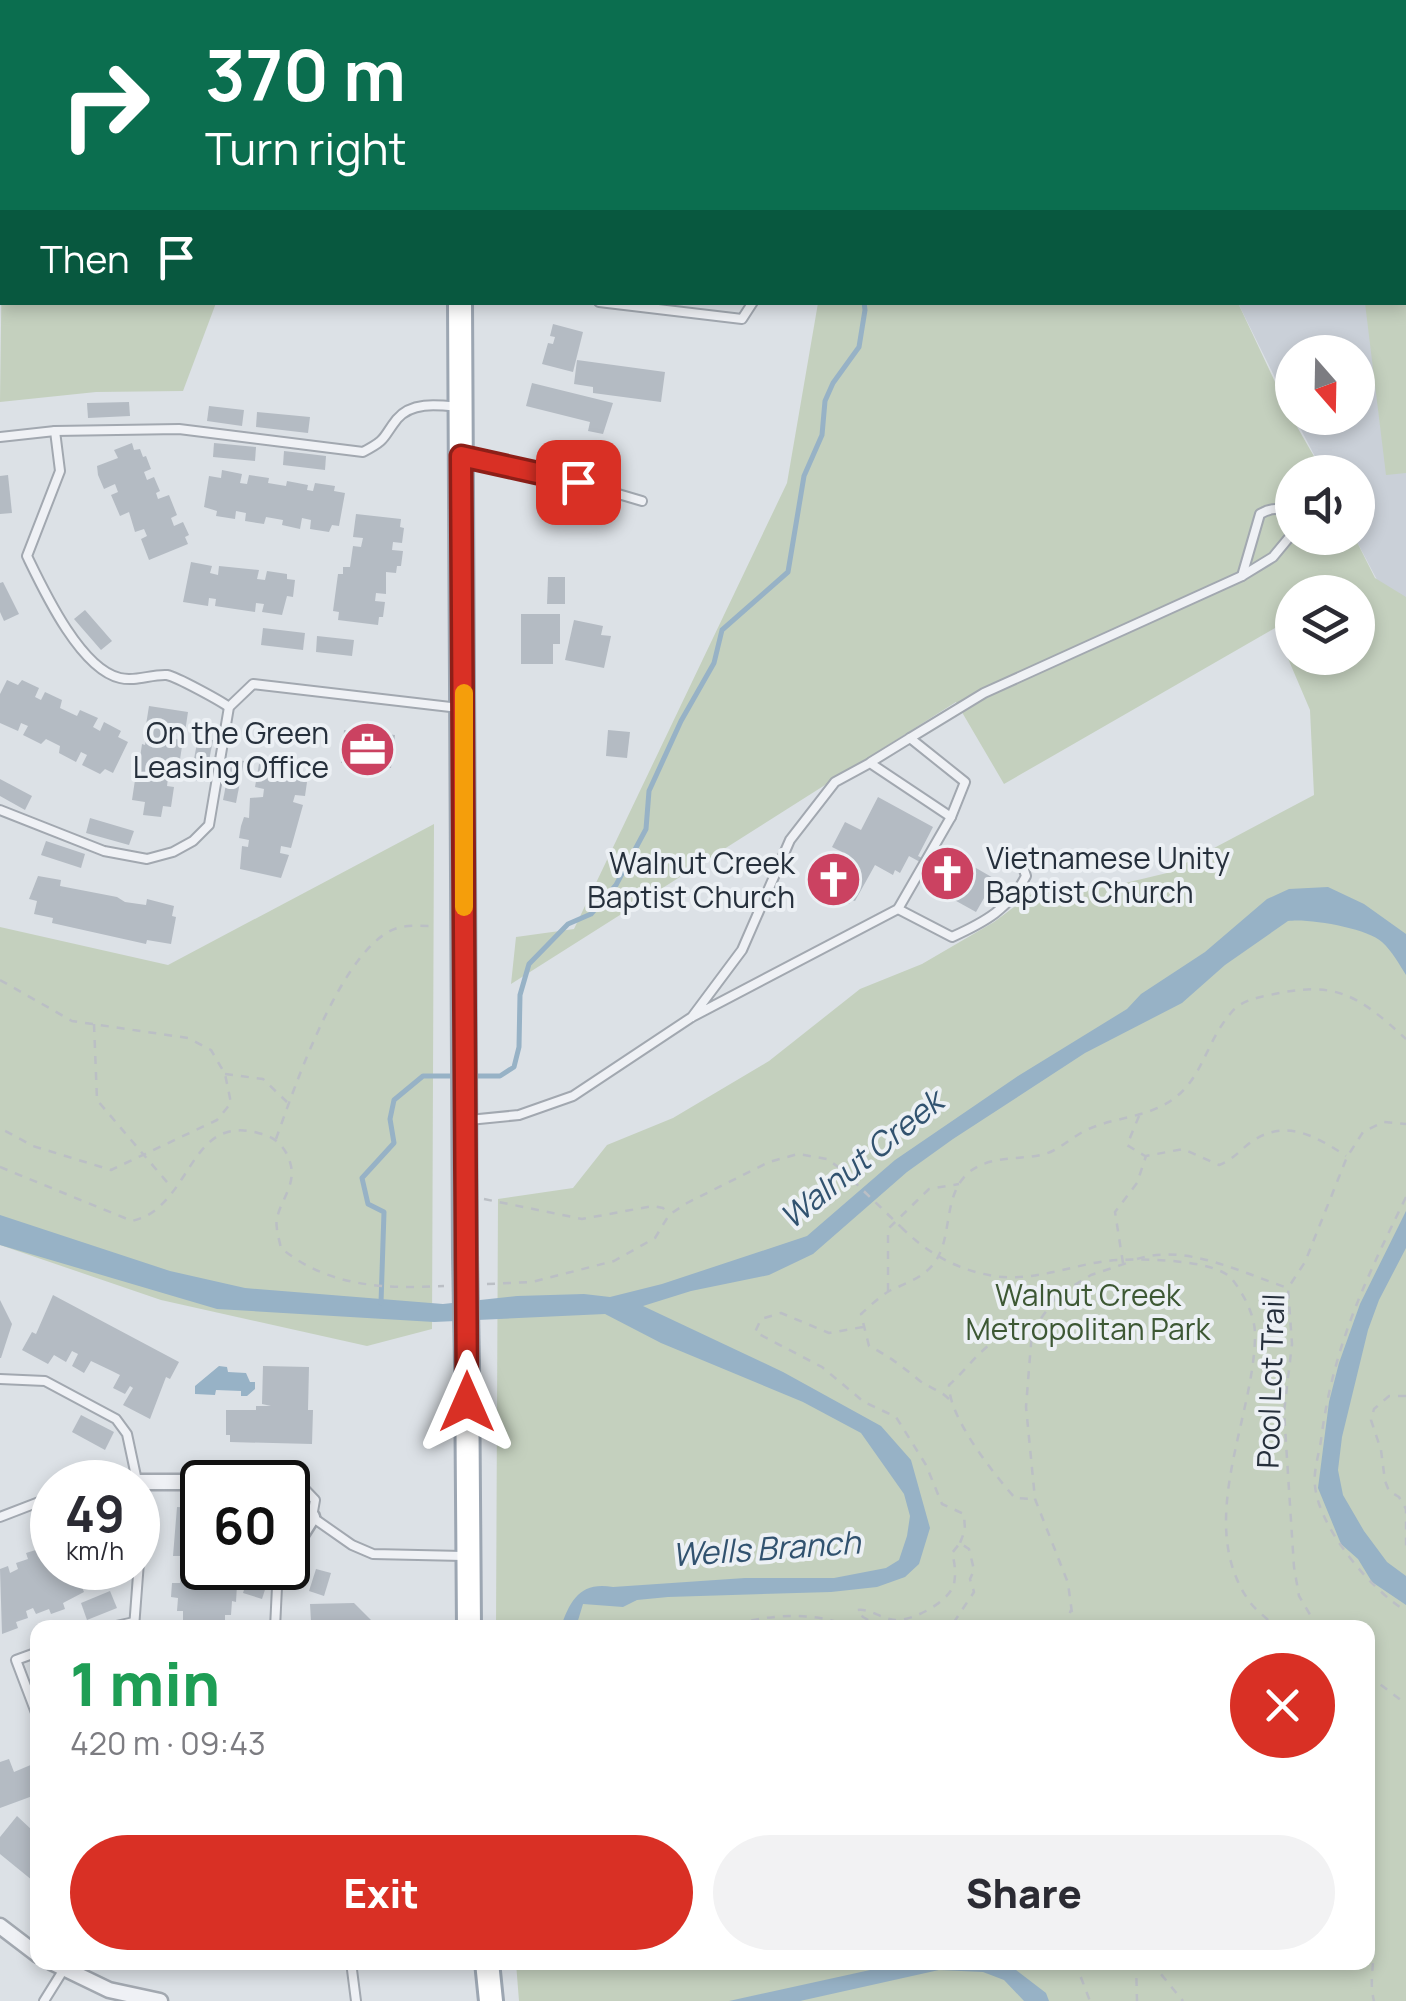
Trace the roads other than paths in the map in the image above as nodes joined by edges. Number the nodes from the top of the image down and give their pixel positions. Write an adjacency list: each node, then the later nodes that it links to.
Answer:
1 (460, 305): 4 (main road)
2 (624, 305): 3 (lane)
3 (751, 305)
4 (461, 407): 5 (lane); 7 (main road)
5 (55, 431): 6 (lane); 12 (lane)
6 (0, 436)
7 (461, 456): 8 (lane); 13 (main road)
8 (642, 501)
9 (1275, 509): 11 (lane)
10 (1275, 554): 11 (lane)
11 (1242, 576): 14 (lane)
12 (230, 707): 13 (lane); 16 (lane)
13 (464, 708): 21 (main road)
14 (910, 738): 15 (lane); 17 (lane)
15 (870, 762): 17 (lane); 20 (lane)
16 (0, 810)
17 (951, 818): 19 (lane)
18 (1023, 867): 19 (lane)
19 (898, 909): 20 (lane)
20 (692, 1017): 21 (lane)
21 (465, 1117): 29 (main road, bridge)
22 (0, 1379): 23 (lane)
23 (134, 1460)
24 (310, 1495): 27 (lane)
25 (30, 1505): 26 (lane)
26 (0, 1517)
27 (312, 1517): 28 (street); 29 (lane)
28 (310, 1520)
29 (468, 1556): 34 (main road)
30 (137, 1590): 32 (lane)
31 (277, 1590): 33 (lane)
32 (134, 1620)
33 (276, 1620)
34 (470, 1620)
35 (30, 1655): 36 (lane)
36 (30, 1697)
37 (0, 1926): 38 (street)
38 (30, 1949)
39 (56, 1970): 43 (lane)
40 (66, 1970): 44 (street)
41 (353, 1970): 45 (lane)
42 (489, 1970): 46 (main road)
43 (44, 2001)
44 (160, 2001)
45 (356, 2001)
46 (491, 2001)

